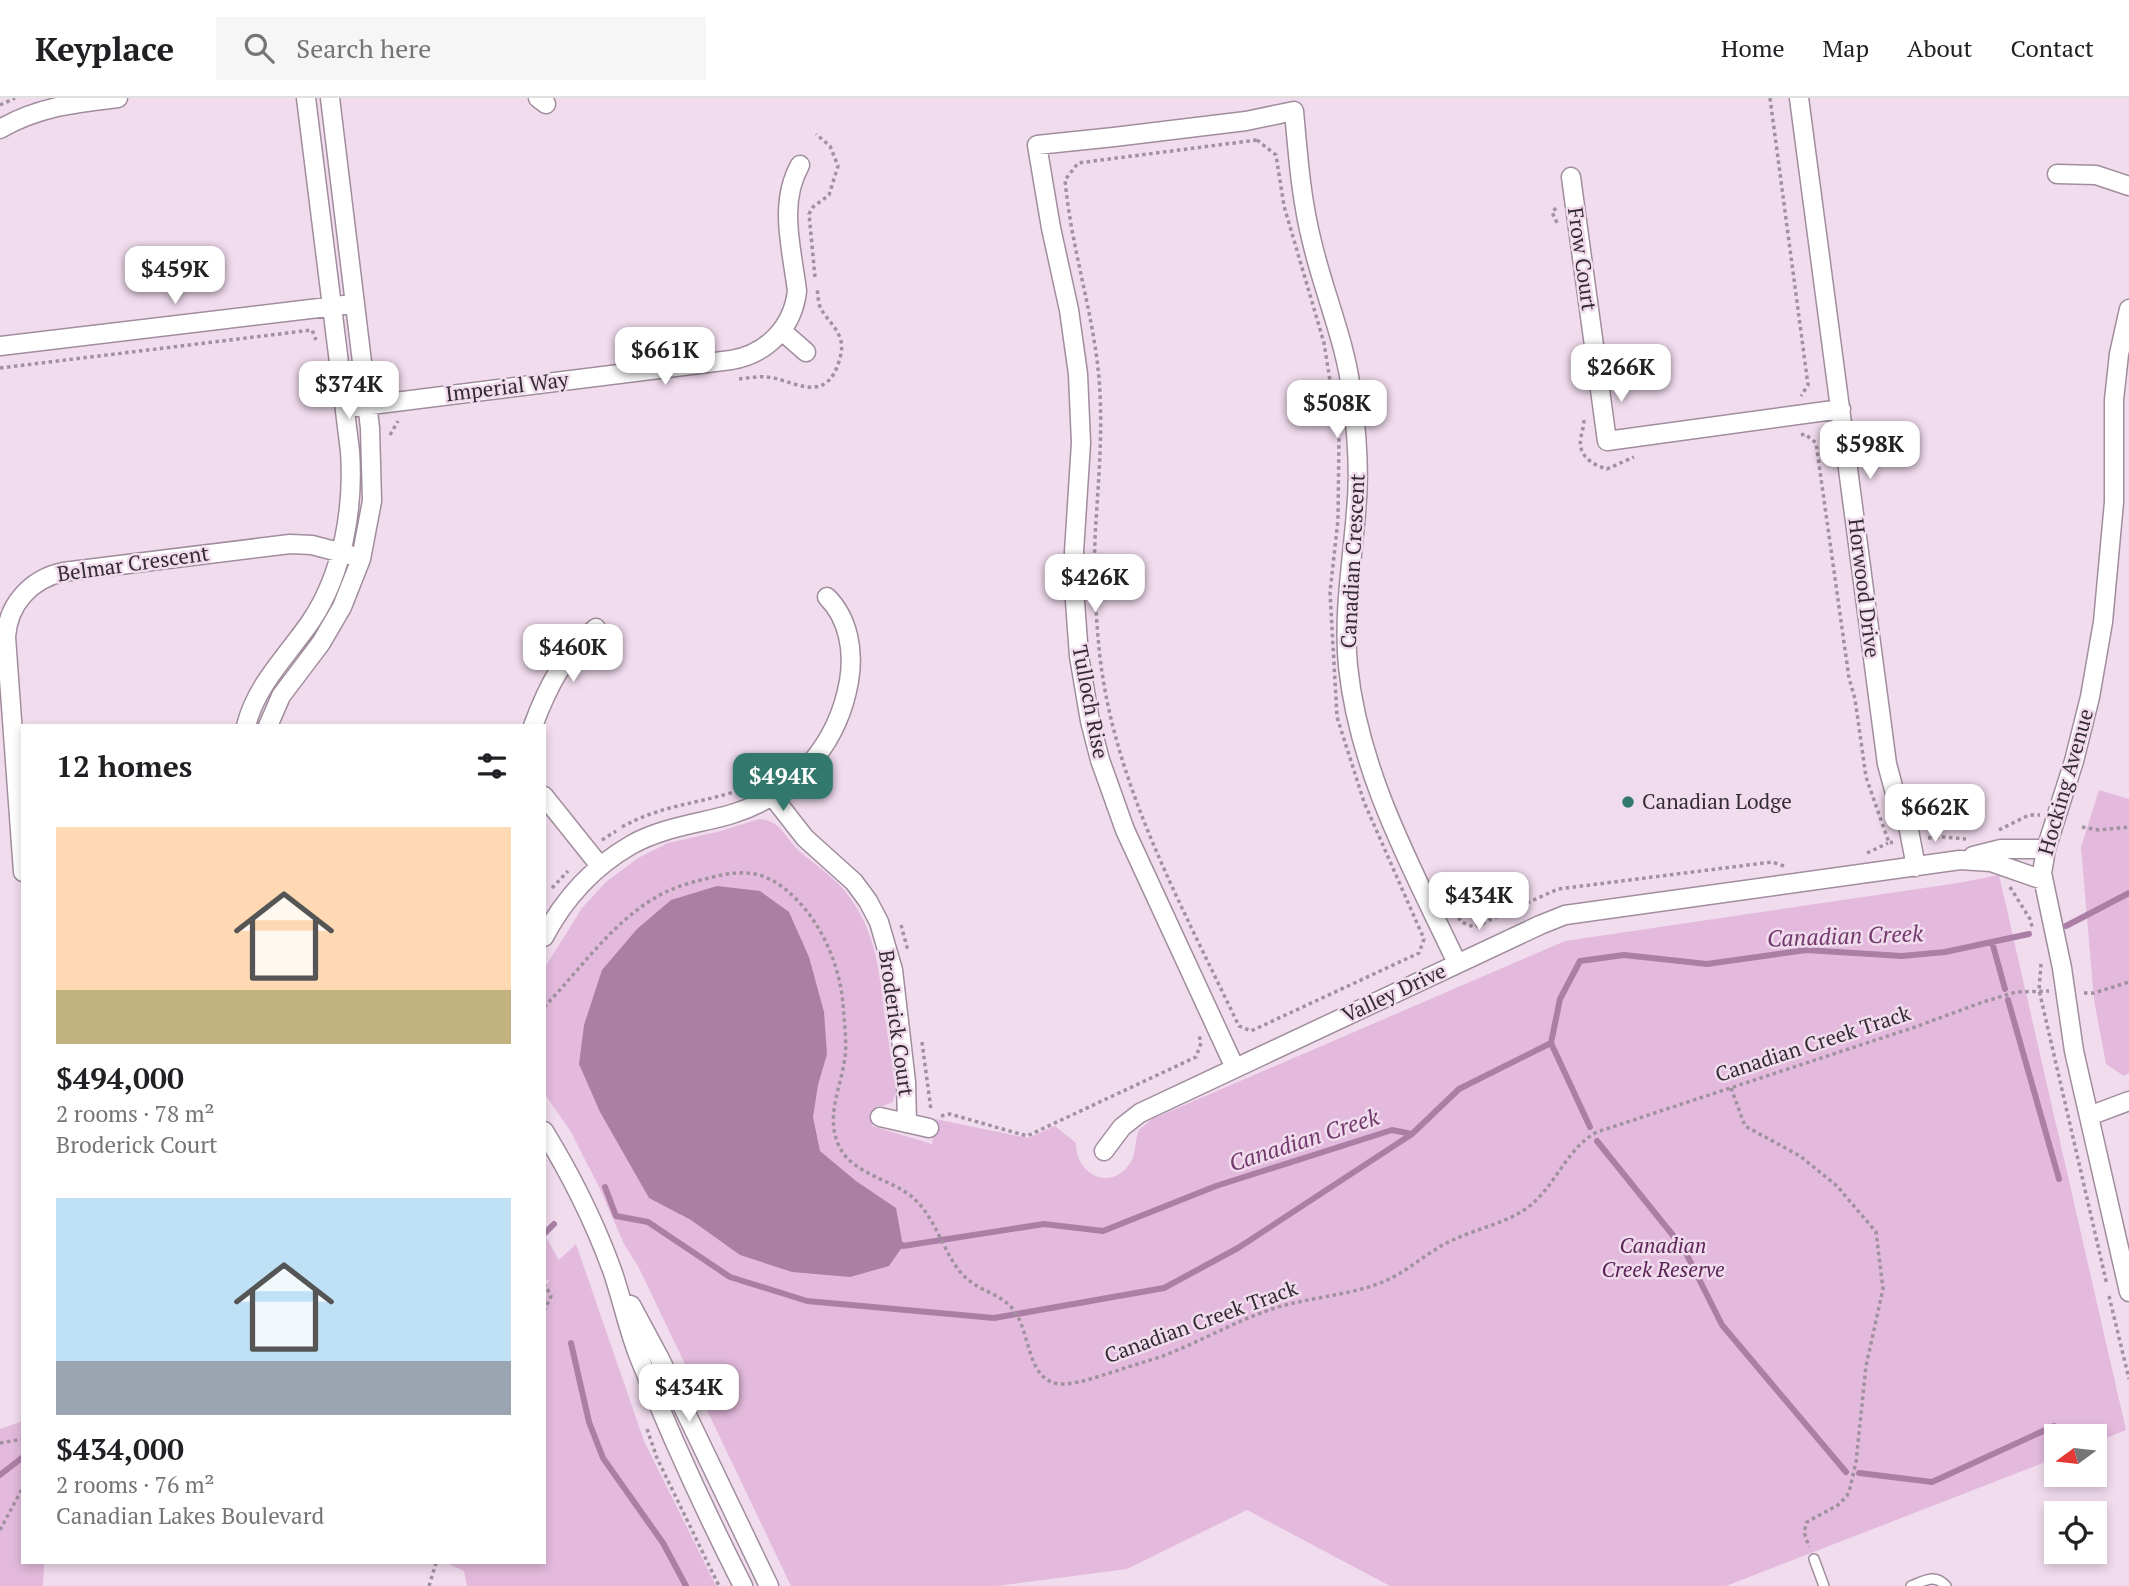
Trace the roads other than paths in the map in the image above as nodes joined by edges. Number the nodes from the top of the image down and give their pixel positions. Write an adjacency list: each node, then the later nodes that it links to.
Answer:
1 (118, 98): 5 (street)
2 (306, 98): 12 (street)
3 (330, 98): 11 (street)
4 (1799, 98): 19 (street, Horwood Drive)
5 (0, 129)
6 (1037, 145): 37 (street, Canadian Crescent); 38 (street, Tulloch Rise)
7 (800, 165): 14 (street, Imperial Way)
8 (2057, 174): 10 (street)
9 (1572, 185): 19 (street, Frow Court)
10 (2129, 186)
11 (354, 304): 12 (street); 17 (street)
12 (332, 306): 15 (street); 18 (street)
13 (2129, 309): 20 (street, Hocking Avenue)
14 (782, 331): 16 (street); 17 (street, Imperial Way)
15 (0, 346)
16 (806, 352)
17 (367, 405): 18 (street, Imperial Way); 22 (street)
18 (345, 408): 21 (street)
19 (1841, 409): 34 (street, Horwood Drive)
20 (2122, 450): 31 (street, Hocking Avenue)
21 (340, 552): 22 (street, Belmar Crescent); 25 (street); 30 (street, Belmar Crescent)
22 (360, 559): 26 (street)
23 (827, 597): 28 (street)
24 (596, 628): 27 (street)
25 (247, 724)
26 (269, 724)
27 (534, 724)
28 (773, 797): 33 (street); 43 (street, Broderick Court)
29 (546, 798): 33 (street)
30 (21, 844)
31 (2046, 849): 32 (street, Valley Drive); 35 (street, Hocking Avenue)
32 (1960, 860): 34 (street, Valley Drive); 35 (street, Valley Drive)
33 (600, 866): 36 (street)
34 (1916, 866): 37 (street, Valley Drive)
35 (2043, 880): 40 (street, Hocking Avenue)
36 (546, 934)
37 (1457, 963): 38 (street, Valley Drive)
38 (1235, 1068): 45 (street, Valley Drive)
39 (2129, 1101): 40 (street)
40 (2089, 1116): 47 (street, Hocking Avenue)
41 (880, 1117): 43 (street)
42 (930, 1122): 43 (street)
43 (907, 1123)
44 (546, 1135): 46 (street)
45 (1104, 1151)
46 (612, 1271): 49 (street); 50 (street)
47 (2129, 1292)
48 (1814, 1559): 51 (lane)
49 (743, 1586)
50 (769, 1586)
51 (1824, 1586)
52 (1911, 1586): 53 (lane)
53 (1946, 1586)

